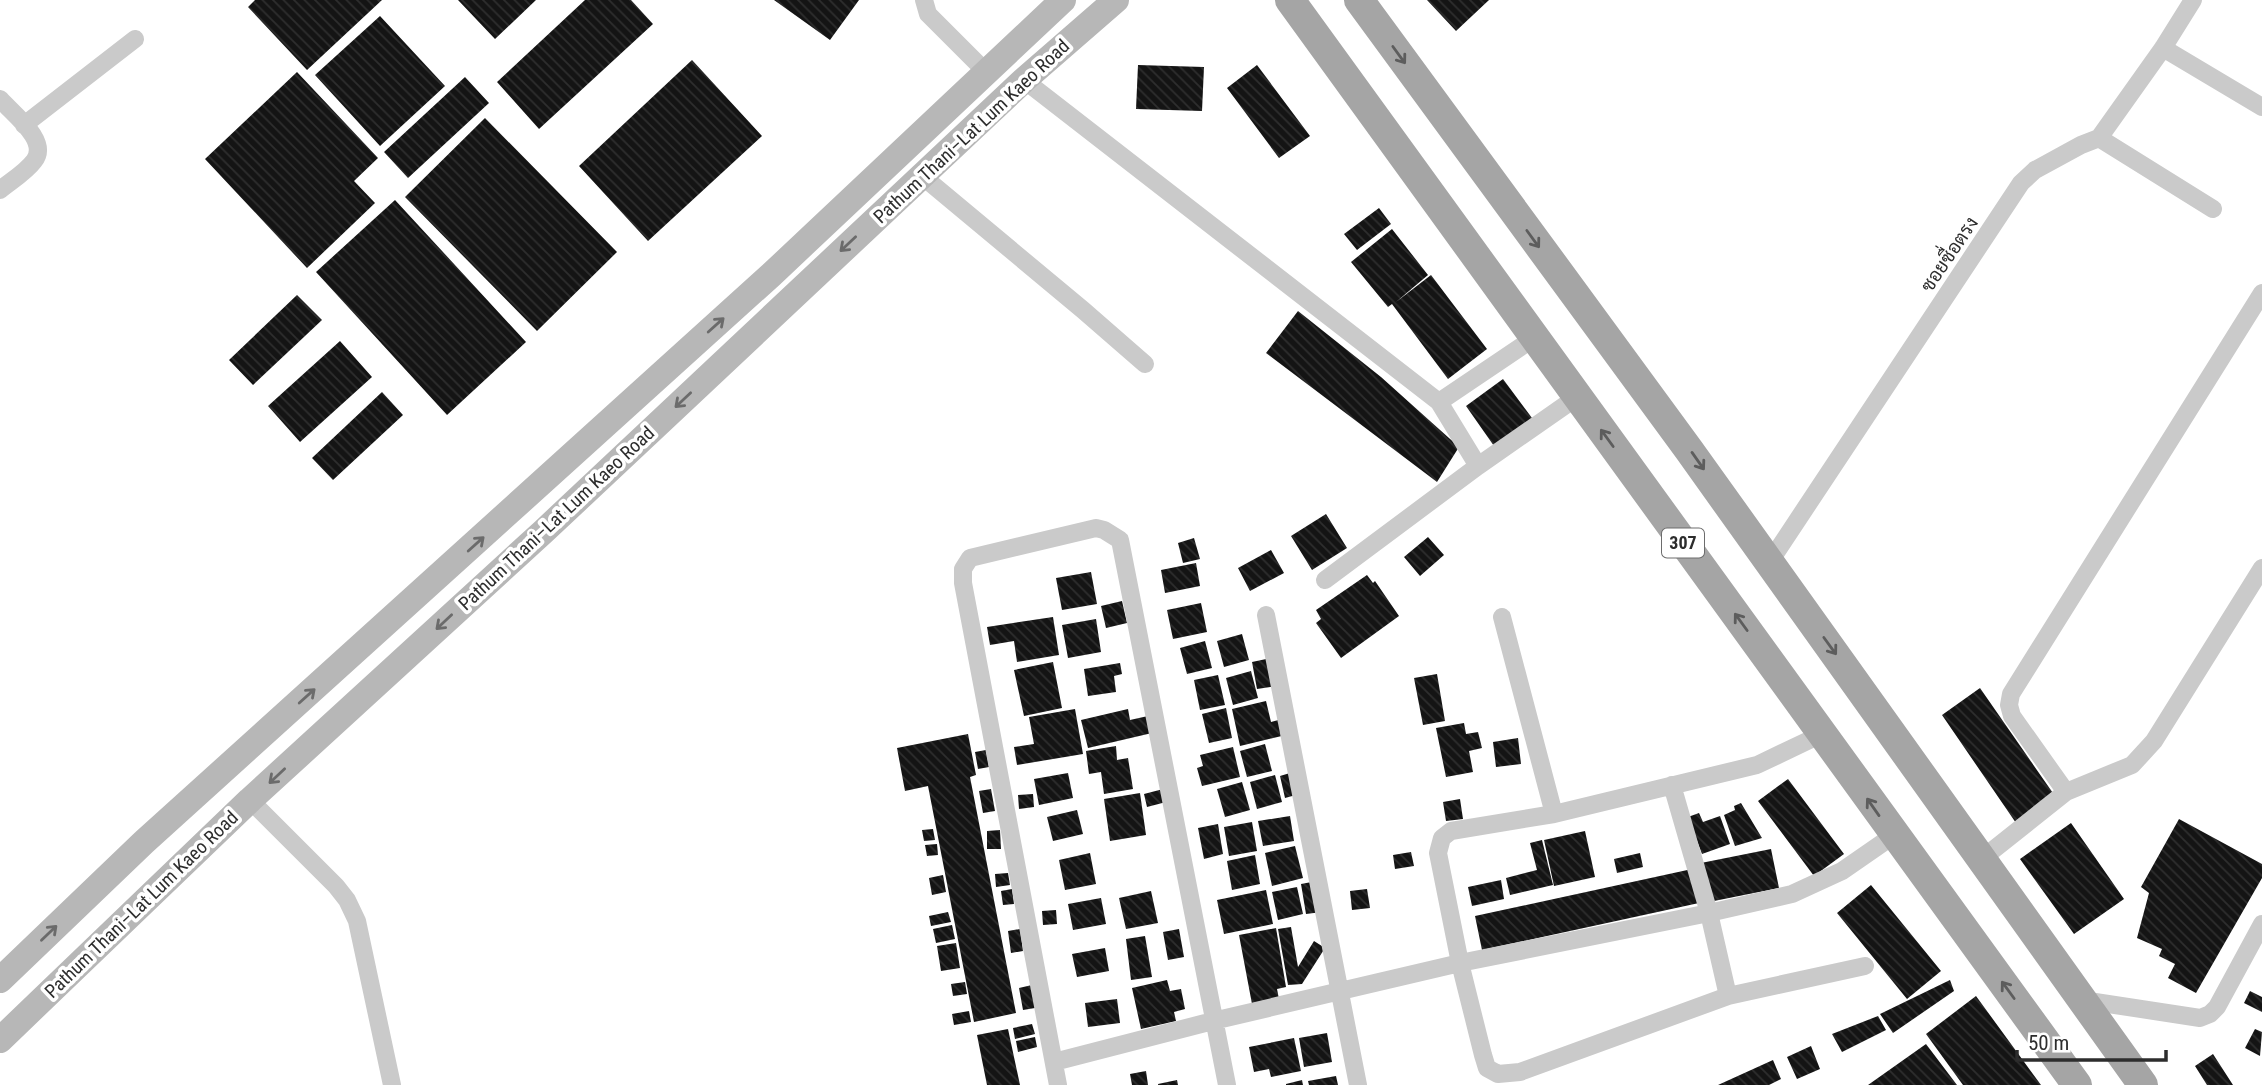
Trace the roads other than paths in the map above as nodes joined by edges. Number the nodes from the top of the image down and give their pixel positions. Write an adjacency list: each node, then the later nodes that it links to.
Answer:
1 (924, 0): 9 (street)
2 (1063, 0): 9 (main road, Pathum Thani–Lat Lum Kaeo Road)
3 (1116, 0): 10 (main road, Pathum Thani–Lat Lum Kaeo Road)
4 (1359, 0): 24 (main road, one-way to 24)
5 (2193, 0): 8 (street)
6 (1288, 3): 19 (main road, 307)
7 (135, 39): 13 (street)
8 (2163, 48): 12 (street); 14 (street)
9 (986, 72): 40 (main road, Pathum Thani–Lat Lum Kaeo Road, one-way to 9)
10 (1024, 80): 15 (main road, Pathum Thani–Lat Lum Kaeo Road); 22 (street)
11 (0, 99): 13 (street)
12 (2262, 107)
13 (24, 125): 16 (street)
14 (2099, 138): 17 (street); 24 (street, ซอยซื่อตรง)
15 (922, 175): 20 (street); 32 (main road, Pathum Thani–Lat Lum Kaeo Road, one-way to 32)
16 (0, 190)
17 (2214, 209)
18 (2262, 293): 31 (street)
19 (1534, 338): 21 (main road, 307); 22 (street)
20 (1145, 363)
21 (1577, 397): 23 (street); 29 (main road, 307, one-way to 21)
22 (1439, 402): 23 (street)
23 (1478, 466): 26 (street)
24 (1769, 563): 35 (main road, one-way to 35)
25 (2262, 568): 31 (street)
26 (1325, 580)
27 (1266, 615): 41 (street)
28 (1502, 617): 33 (street)
29 (1822, 734): 30 (street); 34 (main road, 307, one-way to 29)
30 (1672, 785): 33 (street); 36 (street)
31 (2066, 792): 35 (street)
32 (250, 800): 45 (main road, Pathum Thani–Lat Lum Kaeo Road); 47 (street)
33 (1555, 814): 38 (street)
34 (1894, 835): 36 (street); 51 (main road, 307, one-way to 34)
35 (1983, 858): 43 (main road)
36 (1709, 913): 38 (street); 42 (street)
37 (2262, 924): 43 (street)
38 (1460, 962): 41 (street); 42 (street)
39 (1865, 966): 42 (street)
40 (0, 980)
41 (1340, 991): 44 (street); 50 (street)
42 (1728, 996)
43 (2082, 1000): 52 (main road)
44 (1213, 1021): 46 (street); 46 (street); 49 (street)
45 (0, 1040)
46 (1054, 1062): 48 (street)
47 (392, 1085)
48 (1058, 1085)
49 (1227, 1085)
50 (1357, 1085)
51 (2077, 1085)
52 (2143, 1085)

